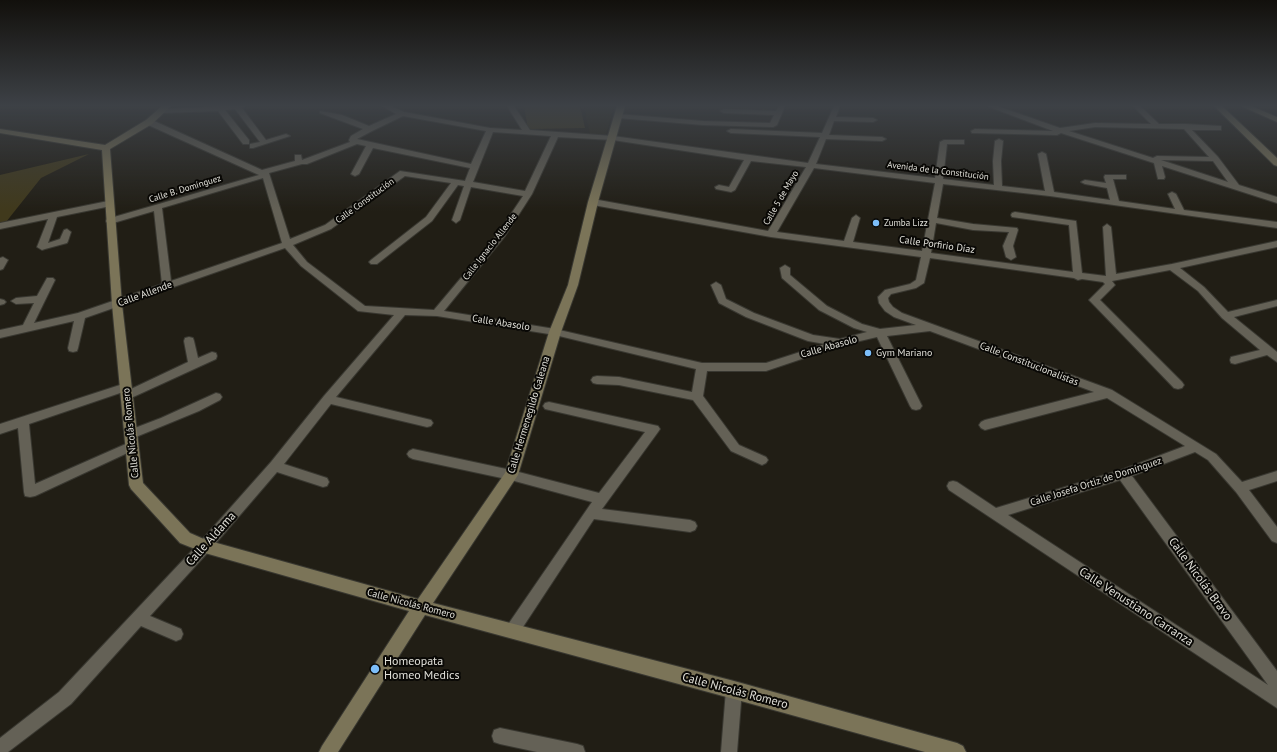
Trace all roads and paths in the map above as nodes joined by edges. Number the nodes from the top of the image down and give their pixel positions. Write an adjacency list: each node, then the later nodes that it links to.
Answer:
1 (63, 141): 19 (main road)
2 (117, 141): 19 (main road)
3 (191, 141): 28 (street)
4 (248, 141): 15 (street)
5 (267, 141): 15 (street)
6 (485, 141): 27 (street)
7 (553, 141): 40 (street, Calle Ignacio Allende)
8 (612, 141): 44 (main road, Calle Hermenegildo Galeana)
9 (634, 141): 21 (street, Avenida de la Constitución)
10 (822, 141): 26 (street, Calle 5 de Mayo)
11 (999, 141): 39 (street)
12 (1093, 141): 22 (street)
13 (1199, 141): 23 (street)
14 (1254, 141): 25 (main road)
15 (264, 142)
16 (356, 142): 18 (street); 28 (street, Calle B. Domínguez)
17 (961, 142): 32 (street, Calle Constitucionalistas)
18 (371, 146): 27 (street); 29 (street)
19 (106, 148): 46 (main road, Calle Nicolás Romero)
20 (1042, 154): 41 (street)
21 (749, 158): 26 (street, Avenida de la Constitución); 37 (street)
22 (1147, 158): 23 (street); 24 (street)
23 (1215, 158): 38 (street)
24 (1157, 161): 31 (street); 38 (street)
25 (1277, 163)
26 (811, 166): 32 (street, Avenida de la Constitución); 60 (street, Calle 5 de Mayo)
27 (474, 168): 35 (street)
28 (264, 174): 47 (street, Calle B. Domínguez); 61 (street, Calle Abasolo)
29 (354, 174)
30 (1123, 177): 36 (street)
31 (1161, 177)
32 (939, 181): 39 (street, Avenida de la Constitución); 53 (street, Calle Constitucionalistas)
33 (456, 182): 35 (street, Calle Constitución); 61 (street, Calle Constitución); 66 (street)
34 (1085, 182): 36 (street)
35 (469, 184): 40 (street, Calle Constitución); 52 (street)
36 (1110, 186): 45 (street)
37 (719, 187)
38 (1236, 187): 43 (street)
39 (998, 188): 41 (street, Avenida de la Constitución)
40 (528, 194): 79 (street, Calle Ignacio Allende)
41 (1050, 194): 45 (street, Avenida de la Constitución)
42 (1172, 194): 48 (street)
43 (1277, 200)
44 (593, 202): 60 (street, Calle Porfirio Díaz); 84 (main road, Calle Hermenegildo Galeana)
45 (1115, 203): 48 (street, Avenida de la Constitución)
46 (108, 204): 49 (street); 54 (main road, Calle Nicolás Romero)
47 (158, 207): 54 (street, Calle B. Domínguez); 73 (street)
48 (1181, 212): 56 (street, Avenida de la Constitución)
49 (54, 214): 55 (street); 58 (street)
50 (1015, 215): 69 (street)
51 (856, 218): 62 (street)
52 (456, 220)
53 (932, 220): 64 (street, Calle Constitucionalistas); 65 (street)
54 (110, 221): 77 (main road, Calle Nicolás Romero)
55 (4, 225): 59 (street)
56 (1277, 225)
57 (1107, 227): 70 (street)
58 (67, 232)
59 (0, 234)
60 (772, 234): 62 (street, Calle Porfirio Díaz)
61 (287, 244): 73 (street, Calle Allende); 78 (street, Calle Abasolo)
62 (848, 244): 64 (street, Calle Porfirio Díaz)
63 (1277, 244): 67 (street, Calle Porfirio Díaz)
64 (925, 254): 69 (street, Calle Porfirio Díaz); 82 (street, Calle Constitucionalistas)
65 (1011, 257)
66 (374, 262)
67 (1172, 267): 70 (street, Calle Porfirio Díaz); 81 (street)
68 (785, 268): 85 (street)
69 (1078, 277): 70 (street, Calle Porfirio Díaz)
70 (1109, 279): 96 (street)
71 (50, 280): 74 (street)
72 (716, 284): 88 (street)
73 (167, 286): 77 (street, Calle Allende)
74 (39, 300): 75 (street); 83 (street)
75 (16, 301)
76 (1277, 303): 81 (street)
77 (117, 304): 80 (street, Calle Allende); 97 (main road, Calle Nicolás Romero)
78 (402, 312): 79 (street, Calle Abasolo); 101 (street, Calle Aldama)
79 (438, 313): 84 (street, Calle Abasolo)
80 (80, 316): 83 (street, Calle Allende); 89 (street)
81 (1226, 316): 90 (street)
82 (931, 326): 85 (street, Calle Abasolo); 98 (street, Calle Constitucionalistas)
83 (26, 329): 86 (street, Calle Allende)
84 (555, 332): 94 (street, Calle Abasolo); 114 (main road, Calle Hermenegildo Galeana)
85 (880, 333): 88 (street, Calle Abasolo); 103 (street)
86 (0, 334)
87 (189, 341): 93 (street)
88 (841, 342): 94 (street, Calle Abasolo)
89 (73, 348)
90 (1273, 355): 92 (street)
91 (212, 356): 93 (street)
92 (1235, 360)
93 (194, 365): 97 (street)
94 (702, 367): 100 (street)
95 (597, 380): 100 (street)
96 (1178, 385)
97 (126, 391): 104 (street); 108 (main road, Calle Nicolás Romero)
98 (1108, 393): 106 (street); 109 (street, Calle Constitucionalistas)
99 (216, 397): 108 (street)
100 (697, 397): 111 (street)
101 (328, 399): 105 (street); 112 (street, Calle Aldama)
102 (549, 406): 119 (street)
103 (916, 406)
104 (23, 421): 107 (street); 108 (street)
105 (427, 423)
106 (985, 425)
107 (0, 429)
108 (132, 440): 124 (main road, Calle Nicolás Romero)
109 (1196, 447): 113 (street, Calle Josefa Ortiz de Domínguez); 118 (street, Calle Constitucionalistas)
110 (413, 454): 114 (street)
111 (762, 460)
112 (274, 466): 116 (street); 124 (street, Calle Aldama)
113 (1123, 474): 121 (street, Calle Josefa Ortiz de Domínguez); 129 (street, Calle Nicolás Bravo)
114 (511, 475): 119 (street); 125 (main road, Calle Hermenegildo Galeana)
115 (1277, 476): 118 (street)
116 (323, 482)
117 (953, 486): 121 (street, Calle Venustiano Carranza)
118 (1240, 488): 123 (street, Calle Constitucionalistas)
119 (602, 498): 120 (street)
120 (591, 513): 122 (street); 127 (street)
121 (995, 514): 131 (street, Calle Venustiano Carranza)
122 (690, 526)
123 (1277, 537)
124 (205, 546): 125 (main road, Calle Nicolás Romero); 126 (street, Calle Aldama)
125 (421, 607): 127 (main road, Calle Nicolás Romero); 134 (main road, Calle Hermenegildo Galeana)
126 (139, 618): 128 (street); 133 (street, Calle Aldama)
127 (512, 631): 130 (main road, Calle Nicolás Romero)
128 (176, 634)
129 (1277, 684)
130 (734, 690): 136 (street); 137 (main road, Calle Nicolás Romero)
131 (1277, 700)
132 (500, 736): 135 (street)
133 (0, 748)
134 (328, 752)
135 (577, 752)
136 (729, 752)
137 (957, 752)

